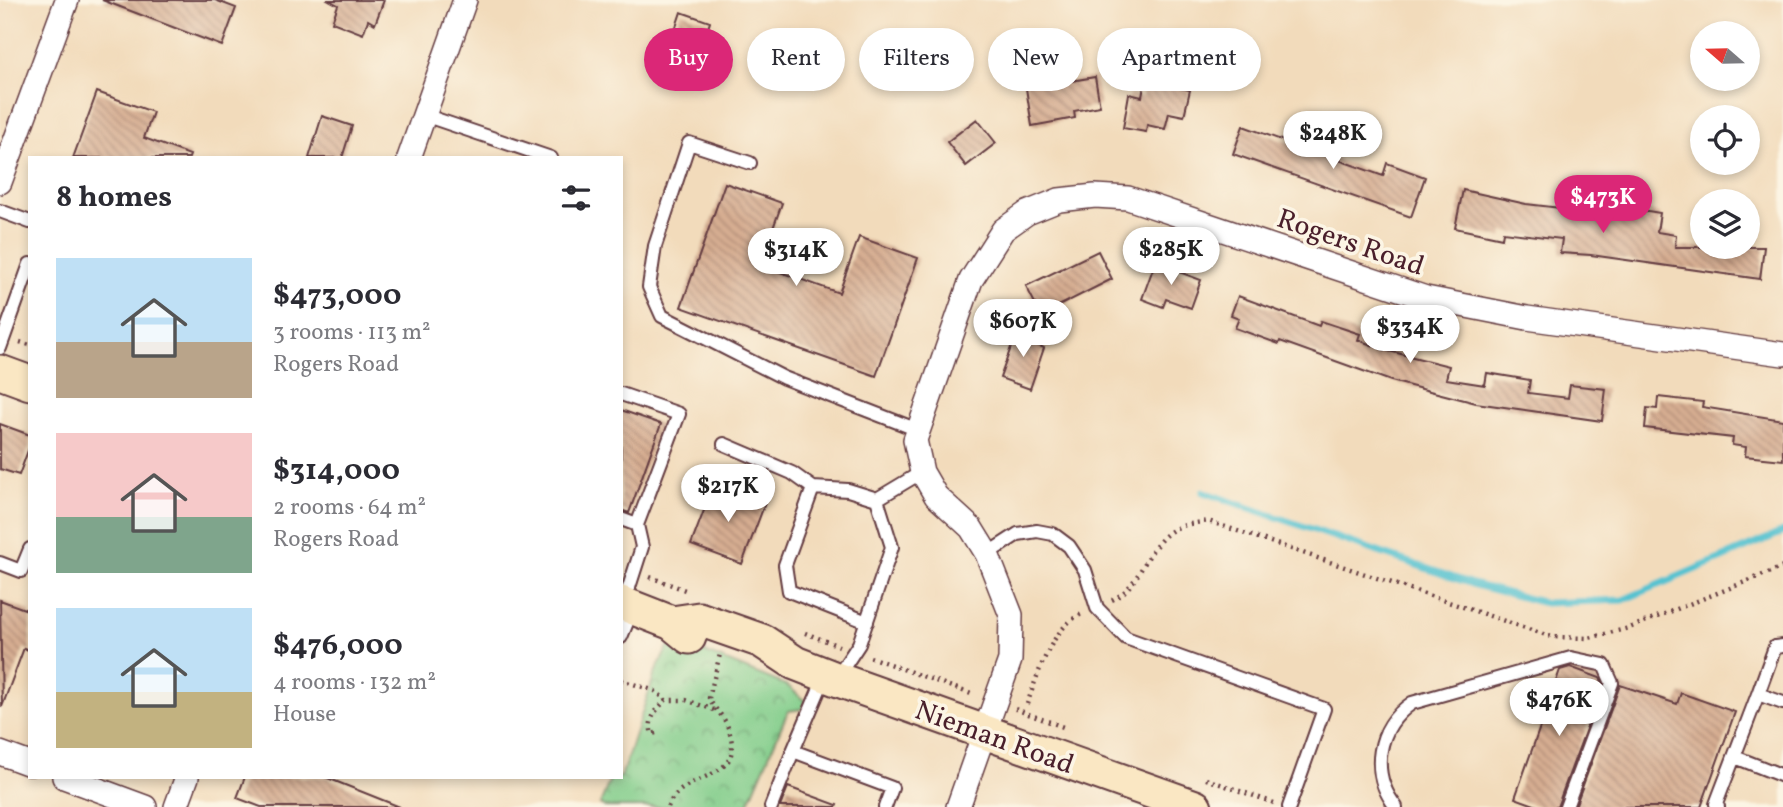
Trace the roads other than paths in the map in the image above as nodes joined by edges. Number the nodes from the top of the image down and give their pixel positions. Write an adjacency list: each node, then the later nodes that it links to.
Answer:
1 (67, 0): 7 (street)
2 (466, 0): 3 (street)
3 (424, 115): 4 (street); 5 (lane)
4 (410, 156)
5 (545, 156)
6 (751, 163): 16 (lane)
7 (0, 182)
8 (0, 211): 9 (lane)
9 (28, 221)
10 (28, 270): 11 (lane)
11 (0, 348)
12 (1783, 354): 16 (street, Rogers Road)
13 (0, 372): 14 (main road)
14 (28, 382)
15 (623, 395): 22 (lane)
16 (918, 430): 18 (street, Rogers Road)
17 (724, 444): 19 (lane)
18 (922, 472): 20 (lane); 24 (street, Rogers Road)
19 (813, 488): 20 (lane); 27 (lane)
20 (877, 499): 27 (lane)
21 (623, 520): 22 (lane)
22 (638, 525): 26 (lane)
23 (28, 554): 25 (lane)
24 (987, 554): 32 (street, Rogers Road); 46 (lane)
25 (0, 564)
26 (625, 613): 29 (main road, Nieman Road)
27 (867, 622): 29 (lane)
28 (1783, 646): 30 (lane)
29 (819, 673): 32 (main road, Nieman Road); 33 (lane)
30 (1758, 694): 31 (lane); 35 (lane)
31 (1783, 703)
32 (990, 717): 44 (street, Rogers Road); 45 (main road, Nieman Road)
33 (793, 751): 42 (lane); 43 (lane)
34 (0, 753): 36 (street)
35 (1734, 757): 37 (lane); 49 (lane)
36 (28, 763)
37 (1783, 776)
38 (69, 779): 40 (street)
39 (186, 779): 41 (street)
40 (145, 807)
41 (176, 807)
42 (771, 807)
43 (885, 807)
44 (959, 807)
45 (1195, 807)
46 (1286, 807)
47 (1396, 807): 48 (lane)
48 (1566, 807)
49 (1718, 807)

